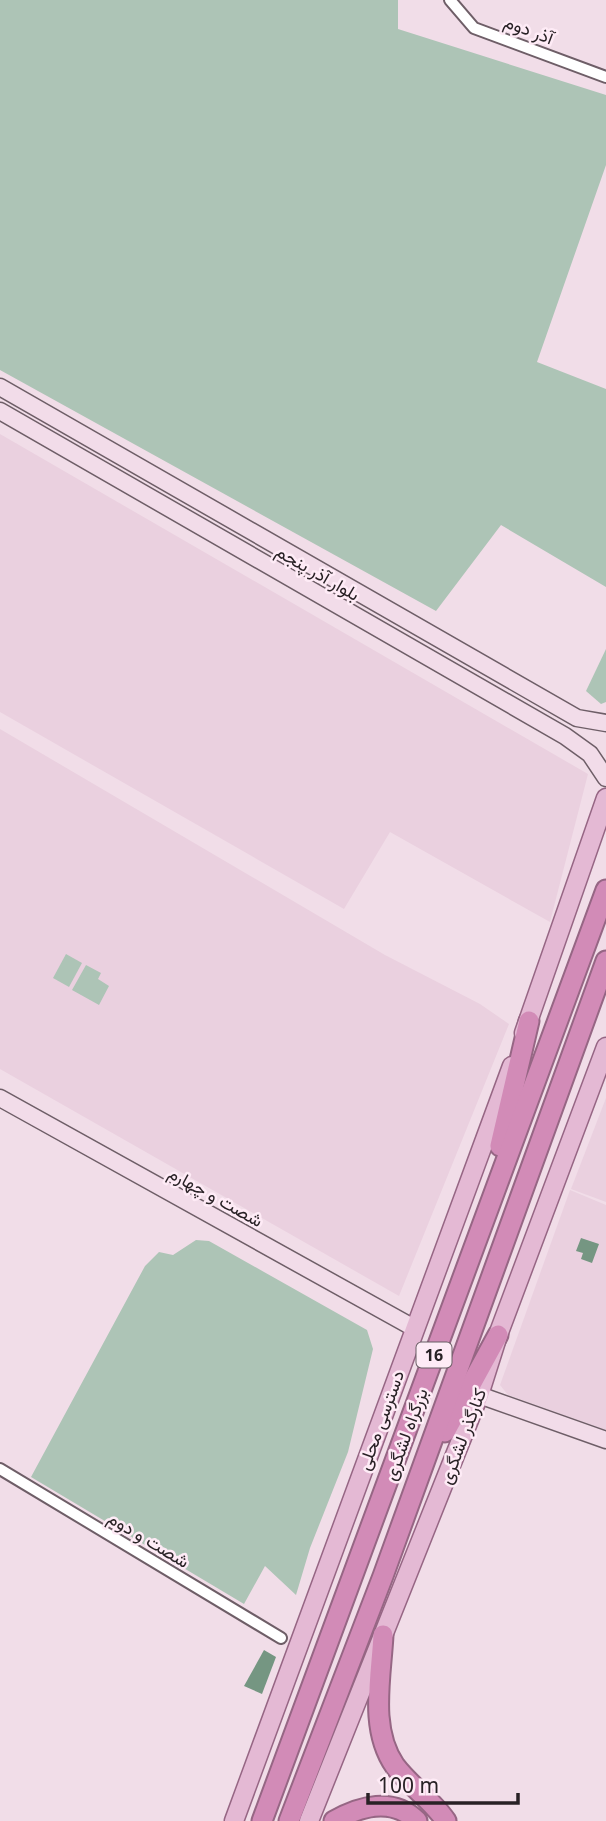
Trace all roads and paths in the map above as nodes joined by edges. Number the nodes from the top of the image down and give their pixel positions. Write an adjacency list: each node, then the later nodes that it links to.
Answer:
1 (450, 0): 2 (street, آذر دوم)
2 (606, 77)
3 (0, 387): 5 (street, بلوار آذر پنجم)
4 (0, 411): 6 (street, بلوار آذر پنجم)
5 (606, 723)
6 (606, 778)
7 (606, 798): 10 (main road)
8 (606, 890): 13 (highway, بزرگراه لشگری / 16)
9 (606, 961): 19 (highway, بزرگراه لشگری / 16)
10 (529, 1021): 13 (highway); 14 (main road, دسترسی محلی)
11 (606, 1047): 15 (main road, کنارگذر لشگری)
12 (0, 1098): 14 (street, شصت و چهارم)
13 (477, 1241): 23 (highway, بزرگراه لشگری / 16)
14 (414, 1328): 22 (main road, دسترسی محلی)
15 (498, 1335): 16 (main road, کنارگذر لشگری); 19 (highway)
16 (479, 1395): 17 (street); 20 (main road, کنارگذر لشگری)
17 (606, 1440)
18 (0, 1469): 21 (street, شصت و دوم)
19 (408, 1504): 24 (highway, بزرگراه لشگری / 16)
20 (383, 1635): 25 (main road, کنارگذر لشگری); 28 (highway)
21 (281, 1638)
22 (234, 1821)
23 (262, 1821)
24 (289, 1821)
25 (309, 1821)
26 (334, 1821): 27 (highway)
27 (418, 1821)
28 (446, 1821)

